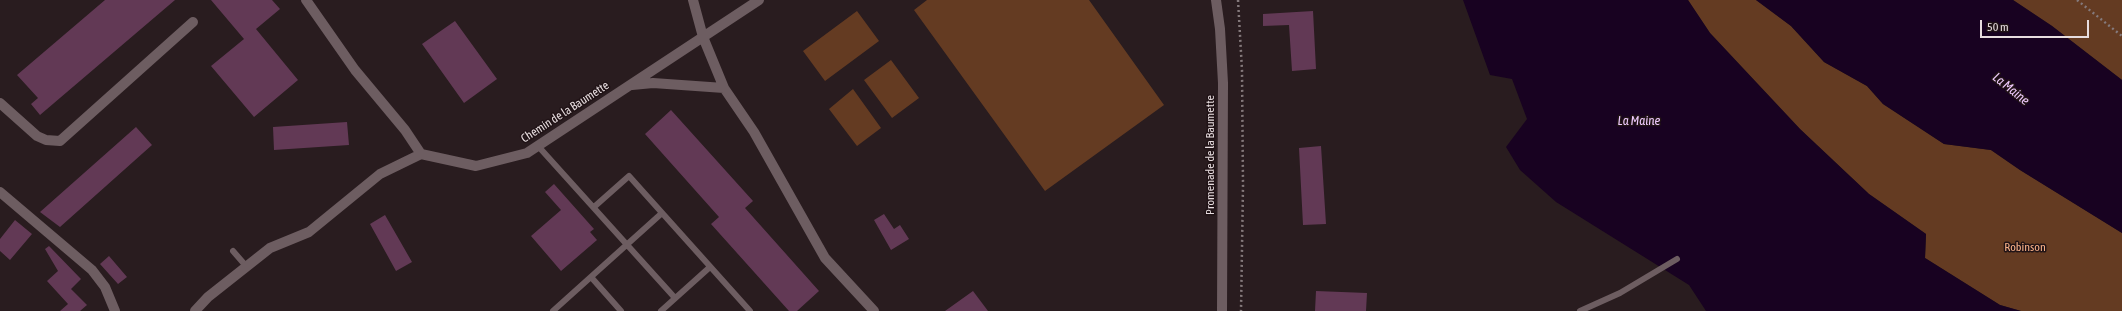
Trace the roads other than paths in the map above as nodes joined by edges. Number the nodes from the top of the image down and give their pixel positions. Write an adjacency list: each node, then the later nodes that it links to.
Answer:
1 (306, 0): 11 (street)
2 (693, 0): 6 (street)
3 (759, 0): 6 (street, Chemin de la Baumette)
4 (1216, 0): 29 (street, Promenade de la Baumette)
5 (193, 22): 9 (street)
6 (703, 37): 7 (street, Chemin de la Baumette); 8 (street)
7 (630, 86): 8 (street); 10 (street, Chemin de la Baumette)
8 (724, 88): 28 (street)
9 (0, 103)
10 (538, 146): 11 (street, Chemin de la Baumette); 13 (lane)
11 (422, 154): 18 (street)
12 (0, 192): 22 (street)
13 (594, 208): 14 (lane); 15 (lane)
14 (662, 213): 15 (lane); 19 (lane)
15 (627, 245): 20 (lane); 21 (lane)
16 (232, 251): 18 (lane)
17 (1677, 259): 30 (lane)
18 (246, 266): 23 (street)
19 (710, 267): 21 (lane); 27 (lane)
20 (591, 277): 24 (lane); 25 (lane)
21 (675, 298): 26 (lane)
22 (115, 311)
23 (195, 311)
24 (554, 311)
25 (621, 311)
26 (661, 311)
27 (750, 311)
28 (874, 311)
29 (1222, 311)
30 (1580, 311)

